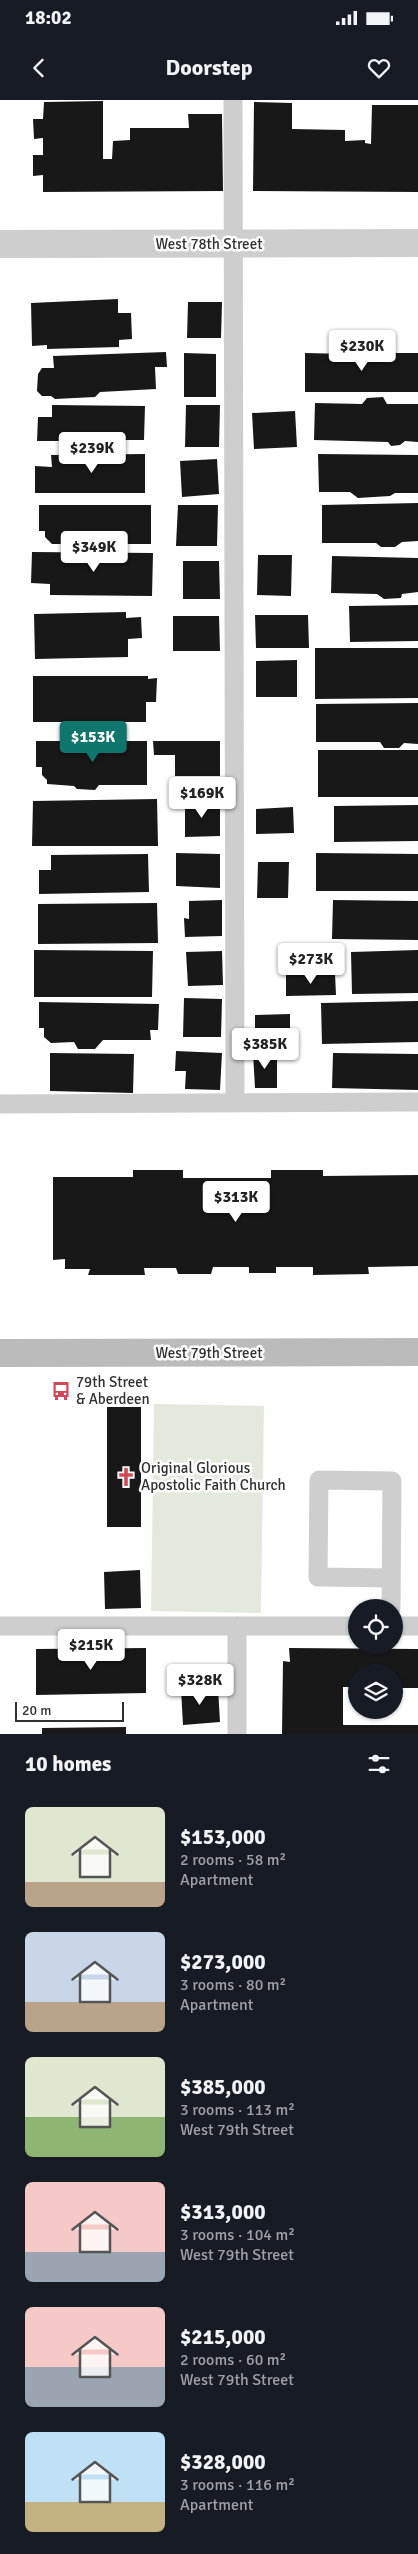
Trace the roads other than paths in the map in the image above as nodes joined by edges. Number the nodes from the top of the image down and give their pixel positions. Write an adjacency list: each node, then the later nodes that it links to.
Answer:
1 (233, 100): 4 (lane)
2 (418, 243): 4 (street, West 78th Street)
3 (0, 244): 4 (street, West 78th Street)
4 (233, 244): 5 (lane)
5 (235, 1101): 6 (lane); 7 (lane)
6 (418, 1102)
7 (0, 1104)
8 (418, 1352): 9 (main road, West 79th Street)
9 (0, 1353)
10 (391, 1578): 10 (lane); 11 (lane)
11 (391, 1599)
12 (0, 1626): 13 (lane)
13 (237, 1626): 14 (lane); 17 (lane)
14 (348, 1626)
15 (403, 1626): 16 (lane)
16 (418, 1626)
17 (237, 1734)

